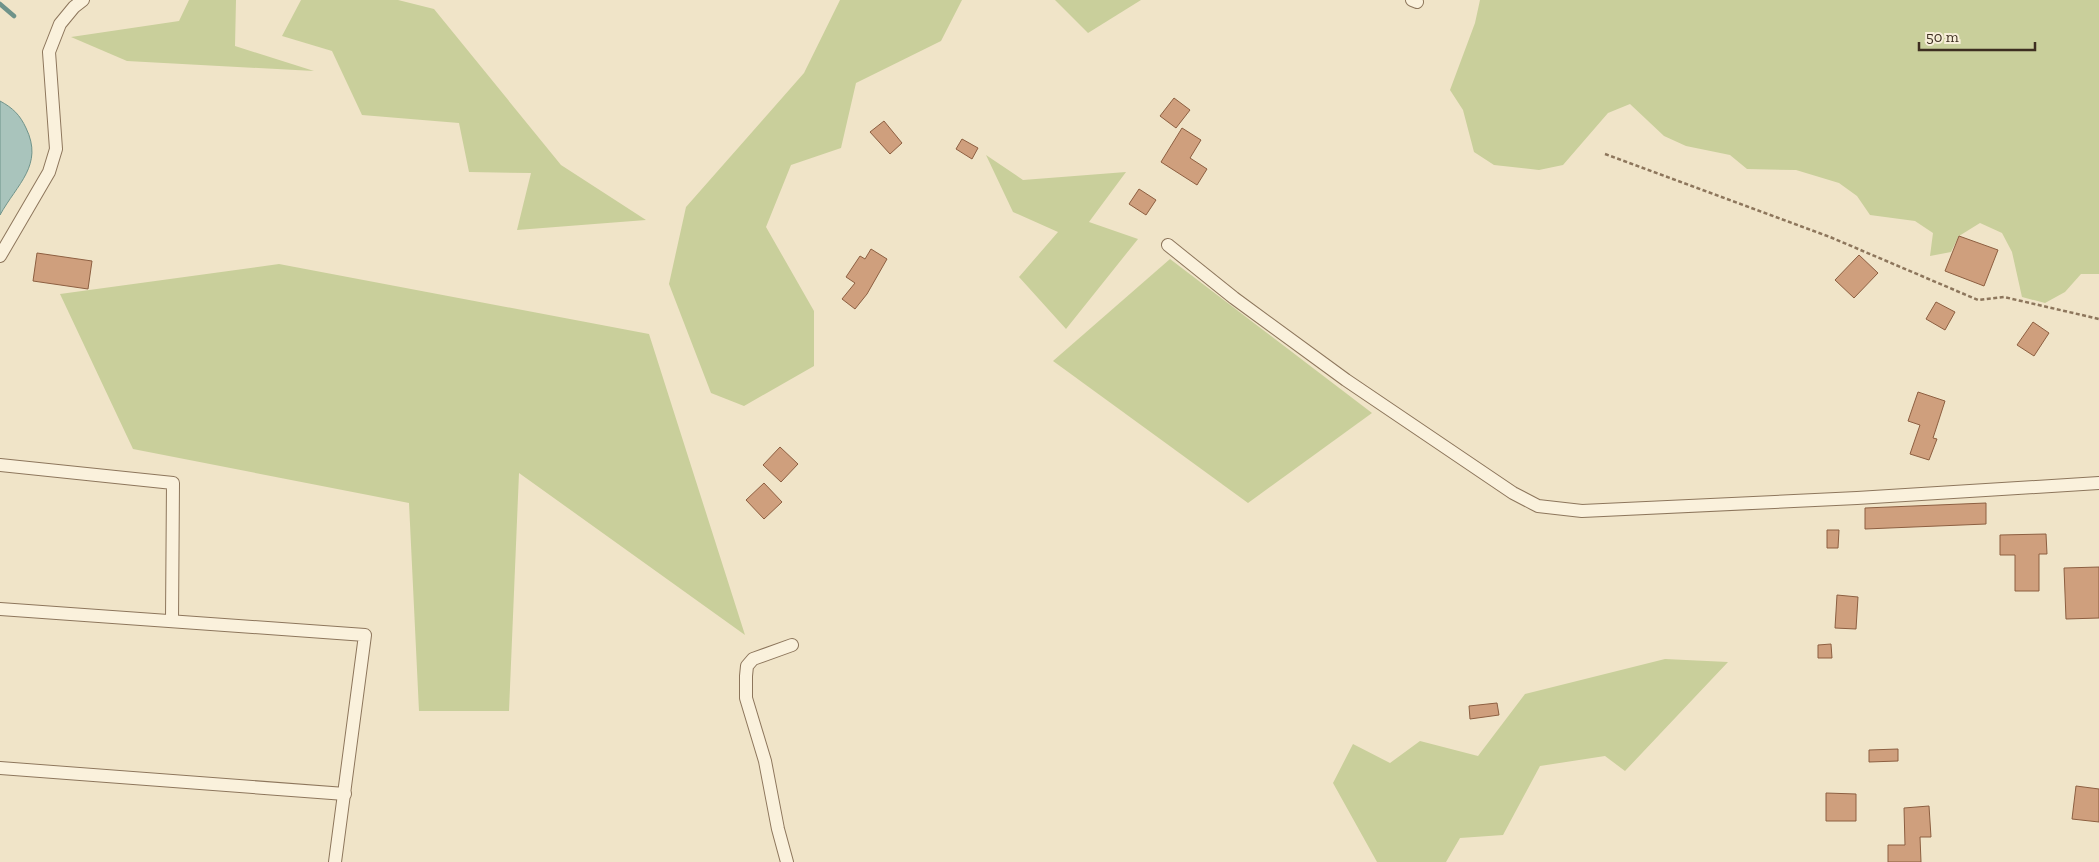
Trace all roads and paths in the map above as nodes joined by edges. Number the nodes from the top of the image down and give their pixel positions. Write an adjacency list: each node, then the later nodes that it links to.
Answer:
1 (83, 0): 4 (street)
2 (1605, 154): 5 (path)
3 (1168, 245): 7 (street)
4 (0, 256)
5 (2099, 320)
6 (0, 465): 9 (street)
7 (2099, 483)
8 (0, 608): 9 (street)
9 (172, 620): 12 (street)
10 (792, 645): 14 (street)
11 (0, 768): 12 (street)
12 (345, 794): 13 (street)
13 (335, 862)
14 (787, 862)

